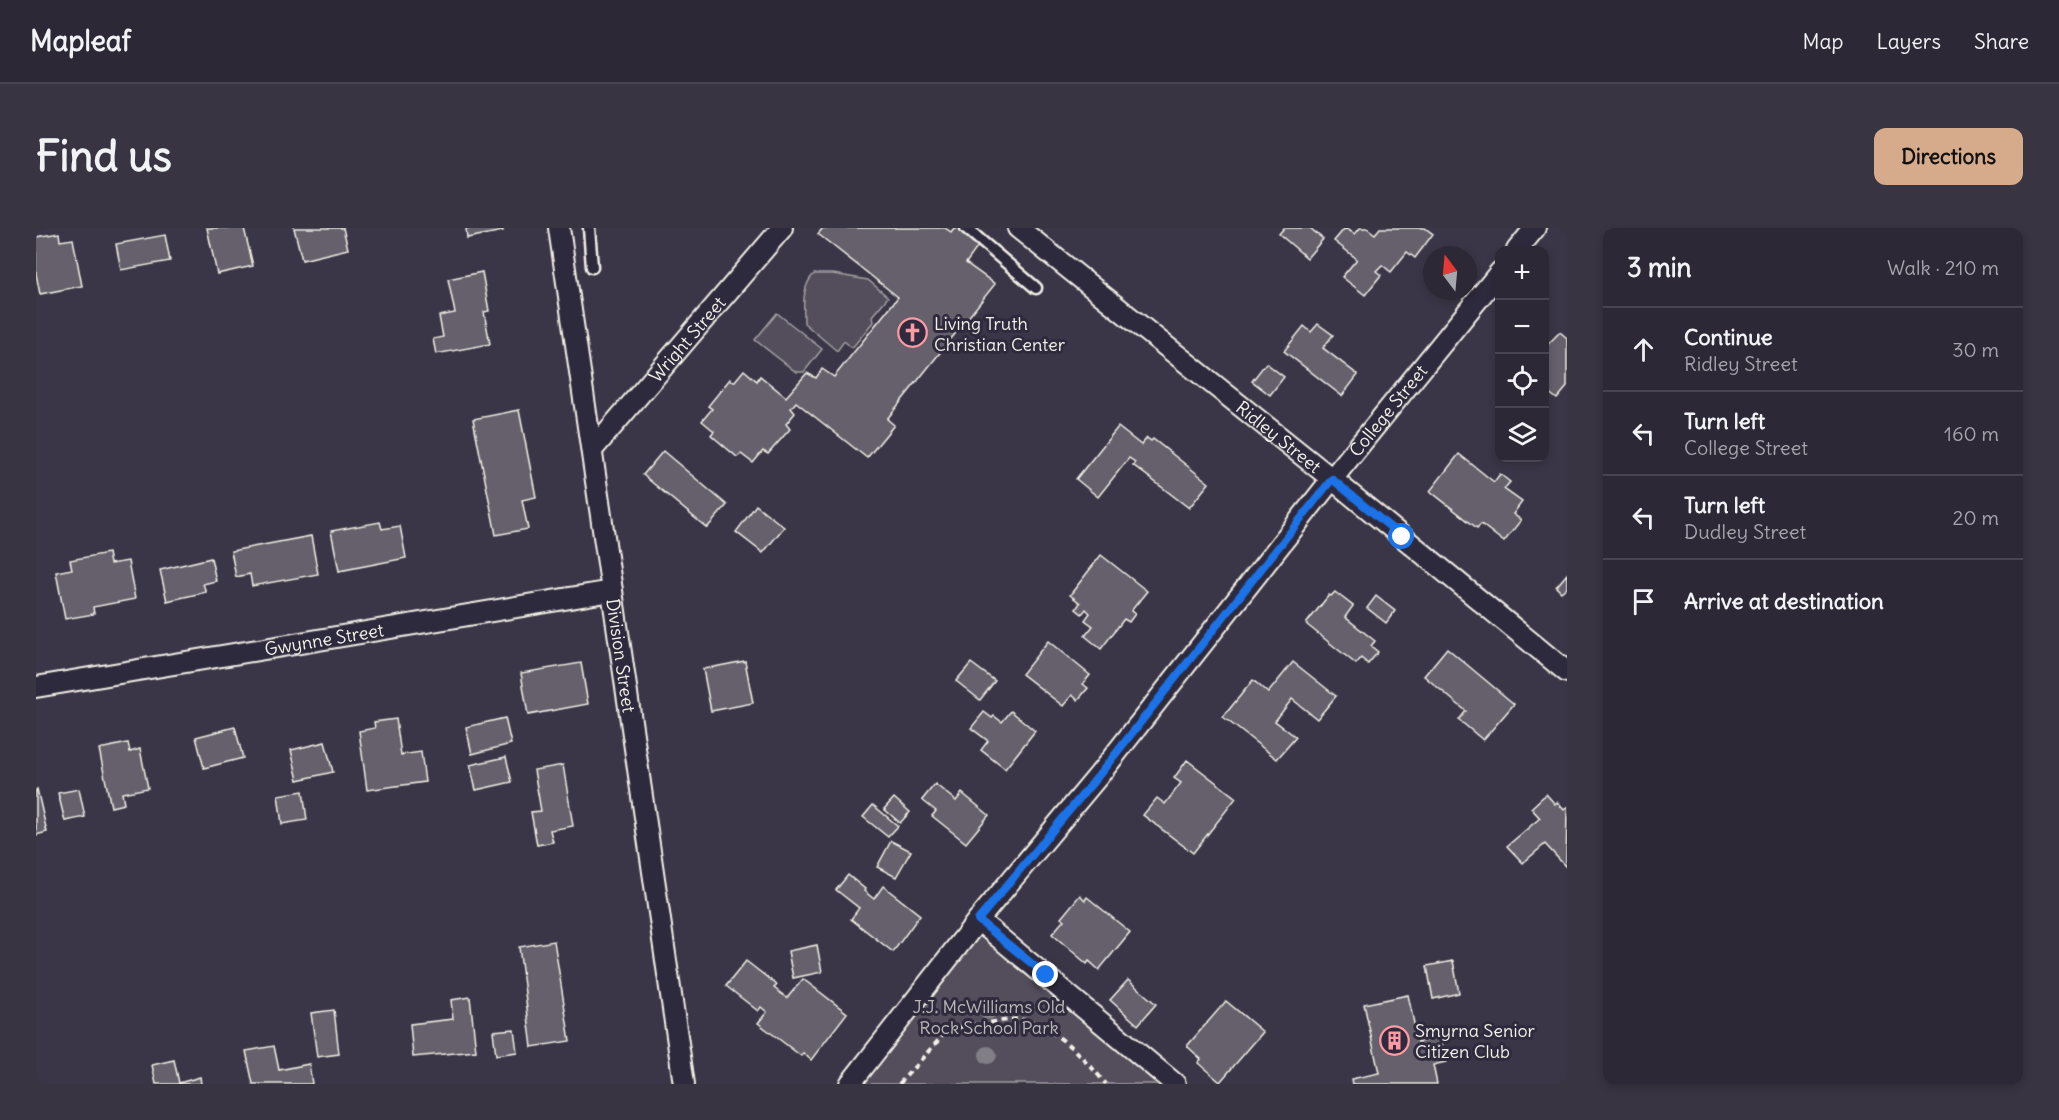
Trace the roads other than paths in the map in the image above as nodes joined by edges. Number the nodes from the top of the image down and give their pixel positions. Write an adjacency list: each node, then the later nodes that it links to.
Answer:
1 (559, 228): 11 (street, Division Street)
2 (589, 228): 8 (lane)
3 (782, 228): 11 (street, Wright Street)
4 (966, 228): 10 (lane)
5 (1018, 228): 12 (street, Ridley Street)
6 (1535, 228): 7 (street)
7 (1520, 246)
8 (592, 267)
9 (1495, 278): 12 (street, College Street)
10 (1036, 288)
11 (592, 450): 13 (street, Division Street)
12 (1332, 479): 14 (street, Ridley Street); 16 (street, College Street)
13 (612, 591): 15 (street, Gwynne Street); 17 (street, Division Street)
14 (1565, 666)
15 (36, 687)
16 (978, 920): 18 (street, College Street); 19 (street)
17 (684, 1084)
18 (850, 1084)
19 (1175, 1084)

